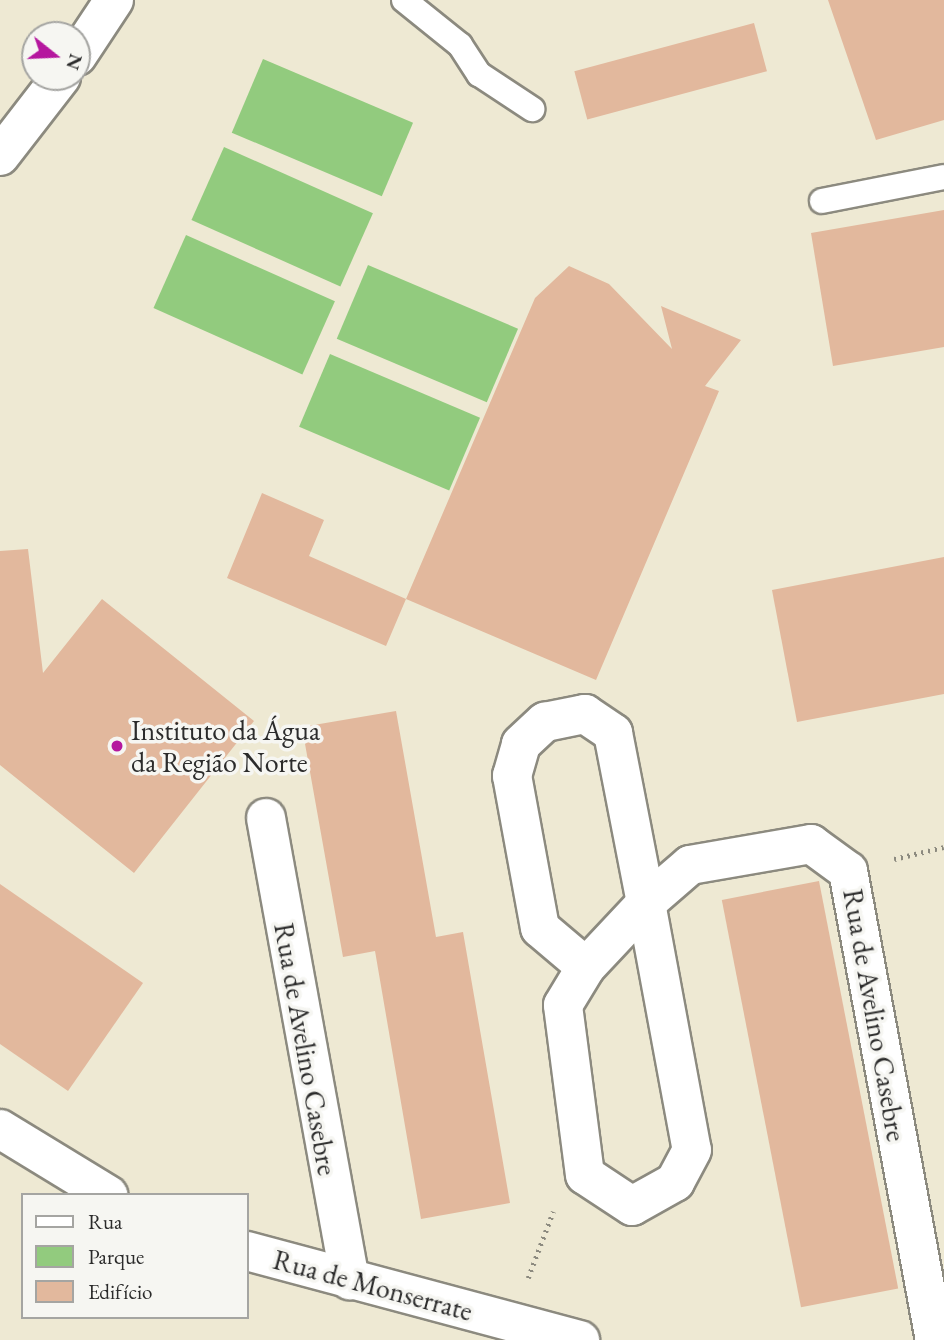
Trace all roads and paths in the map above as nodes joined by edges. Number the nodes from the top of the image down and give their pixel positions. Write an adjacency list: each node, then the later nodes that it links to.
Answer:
1 (114, 0): 3 (street)
2 (404, 0): 5 (lane)
3 (91, 35)
4 (50, 91): 6 (street)
5 (532, 109)
6 (0, 156)
7 (944, 177): 8 (lane)
8 (822, 201)
9 (266, 818): 16 (street, Rua de Avelino Casebre)
10 (646, 903): 11 (street, Rua de Avelino Casebre); 11 (street, Rua de Avelino Casebre); 11 (street, Rua de Avelino Casebre); 19 (street, Rua de Avelino Casebre)
11 (586, 967)
12 (0, 1129): 13 (street)
13 (105, 1193)
14 (563, 1219): 17 (path)
15 (248, 1251): 16 (street, Rua de Monserrate)
16 (350, 1280): 17 (street, Rua de Monserrate)
17 (512, 1322): 18 (street, Rua de Monserrate)
18 (580, 1340)
19 (935, 1340)

